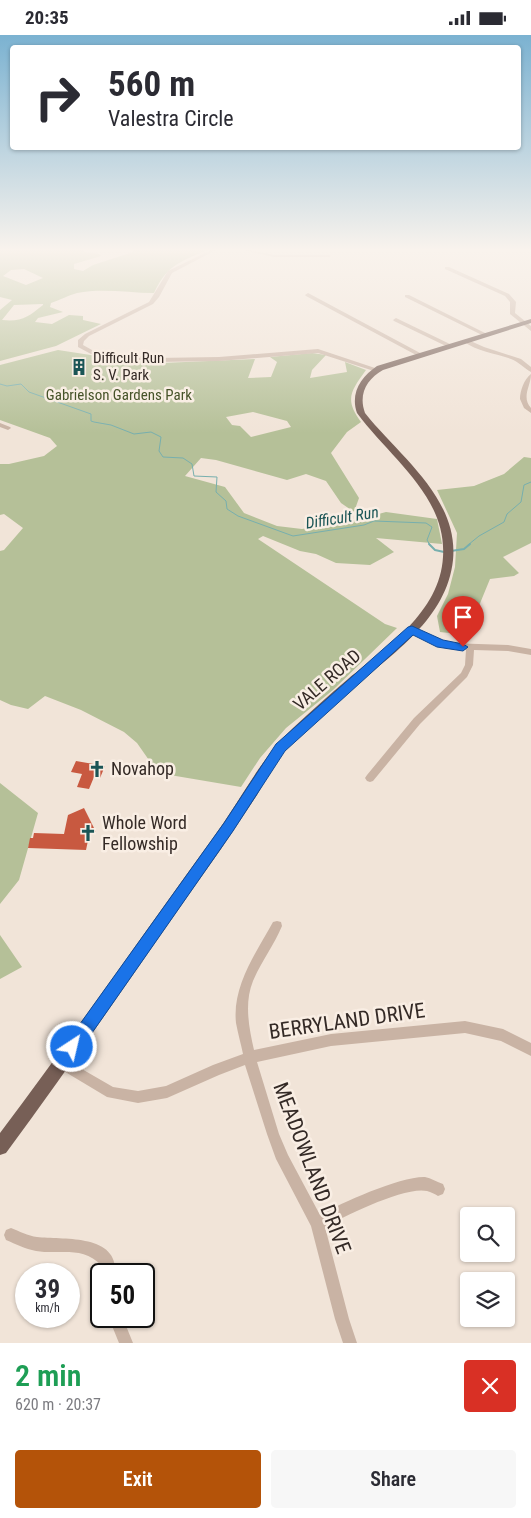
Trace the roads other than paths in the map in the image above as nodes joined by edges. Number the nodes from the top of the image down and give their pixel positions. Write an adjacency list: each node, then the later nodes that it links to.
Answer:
1 (134, 311): 9 (street)
2 (338, 311): 12 (street)
3 (437, 311): 8 (street)
4 (512, 311): 6 (street)
5 (396, 320): 11 (street)
6 (528, 322): 7 (street); 8 (main road)
7 (531, 329)
8 (486, 335): 10 (main road)
9 (81, 340): 13 (street)
10 (466, 341): 11 (main road); 14 (street)
11 (450, 346): 12 (main road)
12 (420, 355): 13 (main road)
13 (376, 370): 19 (main road, VALE ROAD)
14 (531, 370)
15 (531, 376): 16 (street)
16 (531, 411)
17 (0, 425): 18 (street)
18 (8, 428)
19 (412, 630): 20 (street); 26 (main road, VALE ROAD)
20 (470, 648): 21 (street); 22 (street)
21 (531, 652)
22 (370, 778)
23 (277, 926): 25 (street, MEADOWLAND DRIVE)
24 (531, 1050): 25 (street, BERRYLAND DRIVE)
25 (249, 1057): 26 (street, BERRYLAND DRIVE); 29 (street, MEADOWLAND DRIVE)
26 (61, 1063): 27 (main road, VALE ROAD)
27 (0, 1147)
28 (438, 1189): 29 (street)
29 (317, 1225): 34 (street, MEADOWLAND DRIVE)
30 (11, 1235): 31 (street)
31 (108, 1263)
32 (120, 1328): 33 (street)
33 (126, 1343)
34 (350, 1343)

